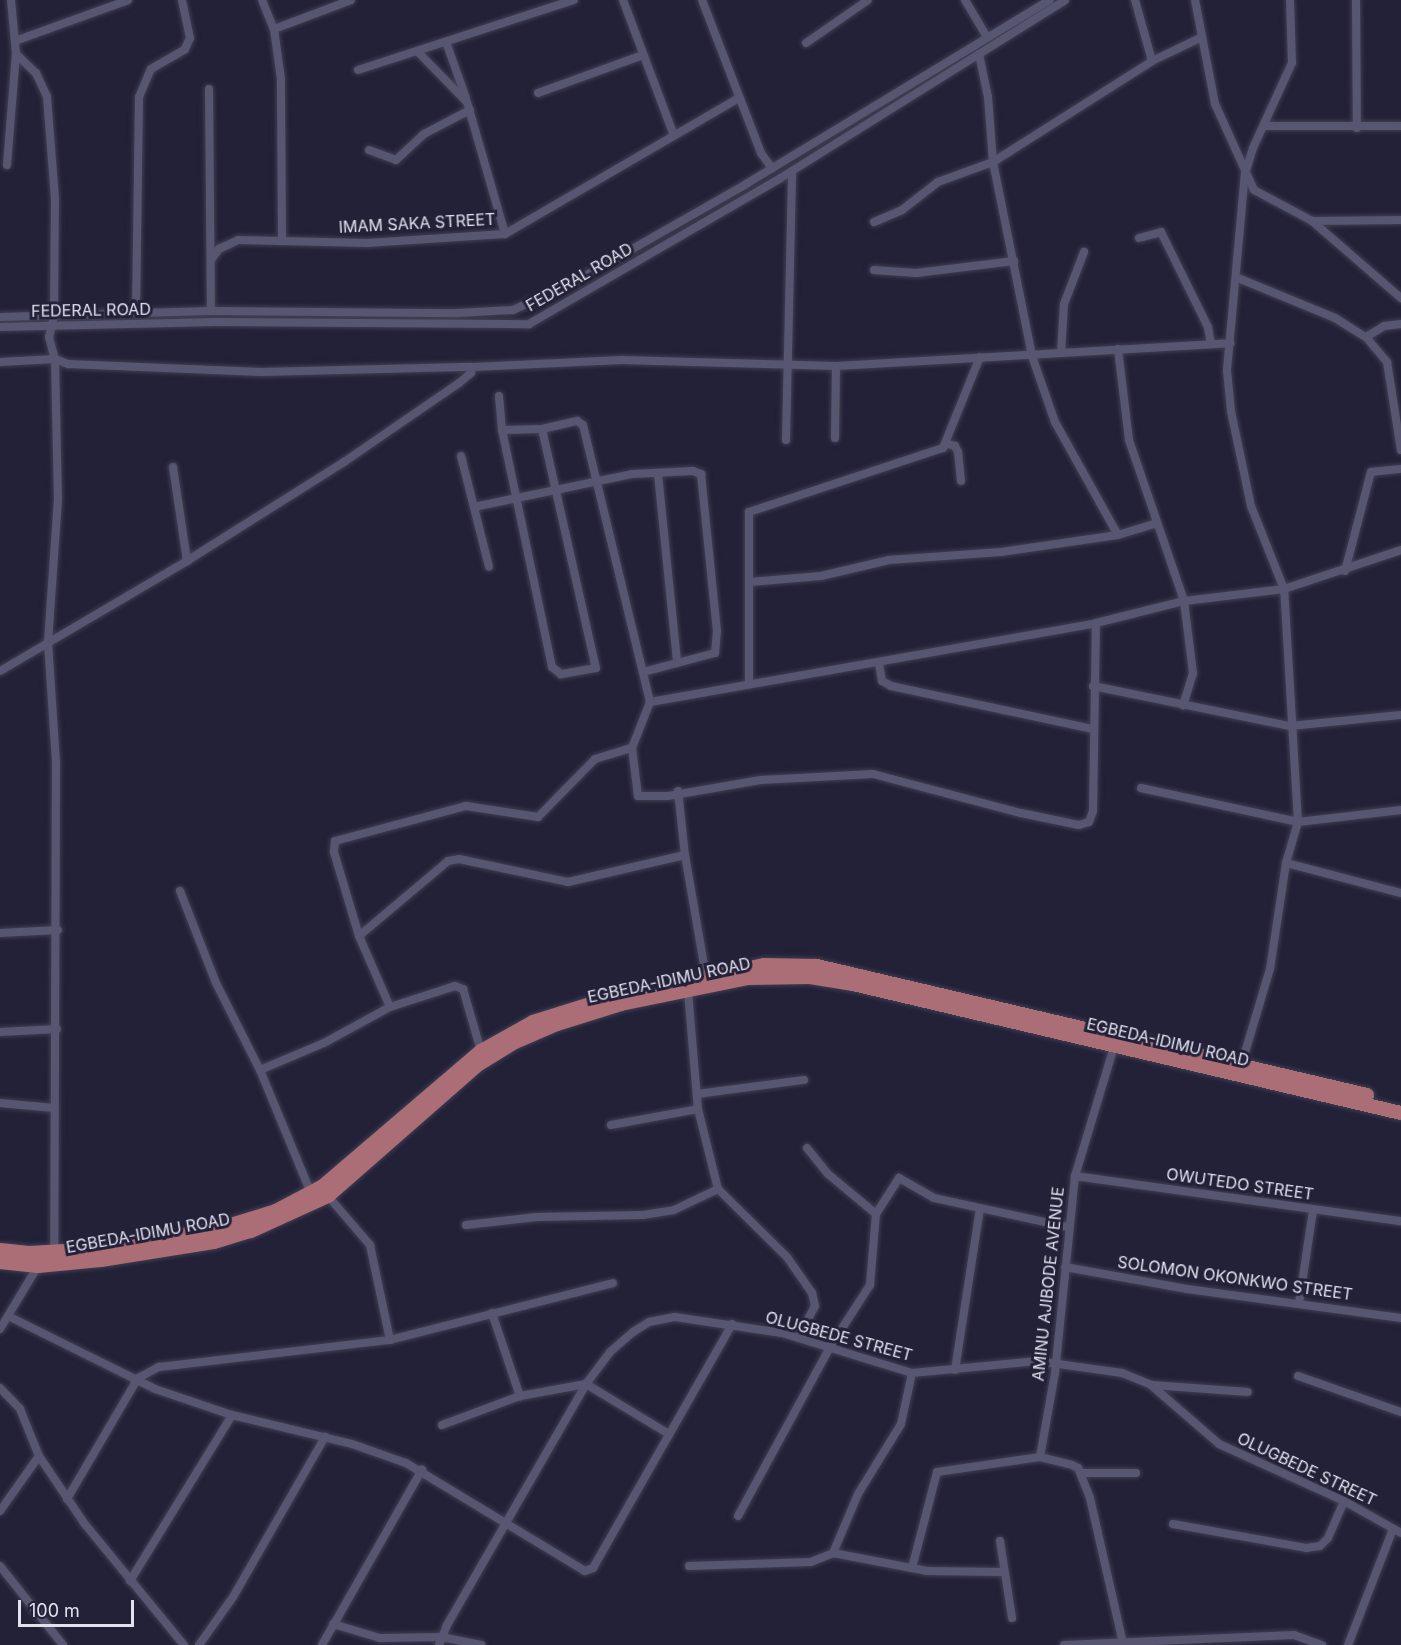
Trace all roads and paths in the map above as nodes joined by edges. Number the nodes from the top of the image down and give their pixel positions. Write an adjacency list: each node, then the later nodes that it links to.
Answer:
1 (11, 0): 22 (street)
2 (97, 0): 18 (street)
3 (128, 0): 18 (street)
4 (182, 0): 60 (street)
5 (262, 0): 19 (street)
6 (351, 0): 19 (street)
7 (574, 0): 23 (street)
8 (622, 0): 28 (street)
9 (702, 0): 33 (street)
10 (868, 0): 24 (street)
11 (965, 0): 20 (street)
12 (1050, 0): 20 (street, FEDERAL ROAD)
13 (1065, 0): 27 (street, FEDERAL ROAD)
14 (1135, 0): 29 (street)
15 (1195, 0): 21 (street)
16 (1290, 0): 35 (street)
17 (1356, 0): 37 (street)
18 (97, 11): 22 (street)
19 (274, 29): 50 (street)
20 (987, 37): 42 (street, FEDERAL ROAD)
21 (1200, 38): 29 (street); 44 (street)
22 (15, 41): 26 (street)
23 (446, 42): 25 (street); 34 (street)
24 (806, 43)
25 (417, 51): 30 (street); 34 (street)
26 (16, 54): 41 (street); 61 (street)
27 (979, 54): 40 (street); 43 (street, FEDERAL ROAD)
28 (643, 55): 32 (street); 38 (street)
29 (1152, 62): 40 (street)
30 (358, 70)
31 (209, 89): 53 (street)
32 (537, 93)
33 (739, 98): 38 (street, IMAM SAKA STREET); 42 (street)
34 (468, 106): 39 (street); 48 (street)
35 (1264, 126): 37 (street); 44 (street)
36 (1401, 126): 37 (street)
37 (1357, 128)
38 (674, 136): 48 (street, IMAM SAKA STREET)
39 (369, 150)
40 (993, 162): 47 (street); 54 (street)
41 (7, 165)
42 (772, 168): 51 (street, FEDERAL ROAD)
43 (792, 171): 55 (street, FEDERAL ROAD); 76 (street)
44 (1245, 174): 46 (street); 57 (street)
45 (1401, 220): 46 (street)
46 (1312, 221): 58 (street)
47 (874, 222)
48 (505, 234): 50 (street, IMAM SAKA STREET)
49 (1139, 238): 68 (street)
50 (282, 240): 53 (street, IMAM SAKA STREET)
51 (626, 252): 55 (street); 59 (street, FEDERAL ROAD)
52 (1084, 252): 70 (street)
53 (211, 260): 59 (street)
54 (1014, 261): 56 (street); 71 (street)
55 (633, 263): 64 (street, FEDERAL ROAD)
56 (874, 270)
57 (1238, 278): 66 (street); 67 (street)
58 (1401, 298)
59 (211, 310): 60 (street, FEDERAL ROAD)
60 (136, 313): 61 (street, FEDERAL ROAD)
61 (54, 316): 62 (street, FEDERAL ROAD); 64 (street)
62 (0, 317)
63 (1401, 324): 66 (street)
64 (54, 326): 65 (street, FEDERAL ROAD); 73 (street)
65 (0, 327)
66 (1366, 337): 82 (street)
67 (1230, 343): 68 (street); 102 (street)
68 (1211, 344): 69 (street)
69 (1118, 349): 70 (street); 95 (street)
70 (1061, 353): 71 (street)
71 (1032, 356): 72 (street); 96 (street)
72 (980, 357): 77 (street); 84 (street)
73 (55, 359): 74 (street); 75 (street); 105 (street)
74 (0, 362)
75 (472, 366): 76 (street); 98 (street)
76 (787, 366): 77 (street); 83 (street)
77 (836, 366): 81 (street)
78 (499, 396): 80 (street)
79 (542, 429): 80 (street); 91 (street); 92 (street)
80 (502, 430): 93 (street)
81 (836, 438)
82 (1400, 439): 85 (street)
83 (786, 440)
84 (948, 444): 90 (street); 101 (street)
85 (1401, 450)
86 (461, 456): 94 (street)
87 (173, 467): 98 (street)
88 (1401, 469): 100 (street)
89 (658, 474): 91 (street); 106 (street); 106 (street)
90 (961, 481)
91 (596, 483): 92 (street); 109 (street)
92 (557, 490): 93 (street); 93 (street)
93 (516, 498): 94 (street)
94 (474, 507): 99 (street)
95 (1155, 524): 96 (street); 103 (street)
96 (1118, 535): 101 (street)
97 (1401, 550): 100 (street)
98 (187, 561): 105 (street)
99 (489, 567)
100 (1345, 571): 102 (street)
101 (750, 582): 110 (street)
102 (1284, 589): 103 (street); 115 (street)
103 (1184, 601): 104 (street); 113 (street)
104 (1096, 623): 107 (street); 111 (street)
105 (48, 642): 108 (street); 126 (street)
106 (677, 661): 109 (street)
107 (879, 664): 110 (street); 116 (street)
108 (0, 671)
109 (643, 672): 112 (street)
110 (749, 682): 112 (street)
111 (1093, 686): 113 (street); 116 (street)
112 (650, 702): 117 (street)
113 (1184, 706): 115 (street)
114 (1401, 715): 115 (street)
115 (1290, 726): 121 (street)
116 (1093, 729): 119 (street)
117 (632, 748): 119 (street); 128 (street)
118 (1142, 788): 121 (street)
119 (678, 791): 122 (street)
120 (1401, 810): 121 (street)
121 (1298, 822): 123 (street)
122 (685, 855): 128 (street); 129 (street)
123 (1286, 862): 125 (street); 136 (street)
124 (180, 891): 137 (street)
125 (1401, 893)
126 (58, 930): 127 (street); 132 (street)
127 (0, 933)
128 (359, 936): 131 (street)
129 (706, 977): 135 (main road, EGBEDA-IDIMU ROAD); 136 (main road, EGBEDA-IDIMU ROAD)
130 (688, 991): 134 (main road, EGBEDA-IDIMU ROAD); 139 (street); 146 (main road, EGBEDA-IDIMU ROAD)
131 (390, 1007): 135 (street); 137 (street)
132 (57, 1029): 133 (street); 142 (street)
133 (0, 1032)
134 (1114, 1047): 144 (main road, EGBEDA-IDIMU ROAD); 148 (street, AMINU AJIBODE AVENUE)
135 (481, 1051): 146 (main road, EGBEDA-IDIMU ROAD)
136 (1241, 1066): 141 (main road, EGBEDA-IDIMU ROAD)
137 (260, 1070): 150 (street)
138 (804, 1080): 139 (street)
139 (697, 1094): 143 (street)
140 (0, 1103): 142 (street)
141 (1401, 1103)
142 (54, 1108): 159 (street)
143 (698, 1109): 145 (street); 149 (street)
144 (1401, 1113)
145 (611, 1125)
146 (398, 1128): 150 (main road, EGBEDA-IDIMU ROAD); 151 (main road, EGBEDA-IDIMU ROAD)
147 (807, 1148): 154 (street)
148 (1075, 1176): 153 (street, OWUTEDO STREET); 157 (street, AMINU AJIBODE AVENUE)
149 (718, 1190): 156 (street); 171 (street)
150 (311, 1193): 160 (main road, EGBEDA-IDIMU ROAD)
151 (328, 1196): 160 (main road, EGBEDA-IDIMU ROAD); 172 (street)
152 (980, 1209): 154 (street); 157 (street); 175 (street)
153 (1313, 1210): 155 (street, OWUTEDO STREET); 165 (street)
154 (876, 1214): 173 (street)
155 (1401, 1221)
156 (466, 1225)
157 (1068, 1227): 163 (street, AMINU AJIBODE AVENUE)
158 (0, 1250): 159 (main road, EGBEDA-IDIMU ROAD)
159 (54, 1251): 160 (main road, EGBEDA-IDIMU ROAD)
160 (100, 1255): 162 (main road, EGBEDA-IDIMU ROAD)
161 (0, 1262): 162 (main road, EGBEDA-IDIMU ROAD)
162 (38, 1266): 167 (street)
163 (1065, 1267): 165 (street, SOLOMON OKONKWO STREET); 174 (street, AMINU AJIBODE AVENUE)
164 (613, 1283): 166 (street)
165 (1299, 1303): 168 (street, SOLOMON OKONKWO STREET)
166 (492, 1313): 172 (street); 183 (street)
167 (8, 1316): 170 (street); 178 (street)
168 (1401, 1318)
169 (732, 1324): 171 (street, OLUGBEDE STREET); 179 (street, OLUGBEDE STREET); 187 (street)
170 (0, 1329)
171 (798, 1338): 173 (street, OLUGBEDE STREET)
172 (390, 1340): 178 (street)
173 (830, 1347): 176 (street, OLUGBEDE STREET); 197 (street)
174 (1054, 1362): 175 (street, OLUGBEDE STREET); 180 (street, OLUGBEDE STREET); 190 (street, AMINU AJIBODE AVENUE)
175 (956, 1370): 176 (street, OLUGBEDE STREET)
176 (912, 1373): 202 (street)
177 (1298, 1376): 184 (street)
178 (138, 1378): 185 (street); 194 (street)
179 (586, 1384): 183 (street); 187 (street); 199 (street, OLUGBEDE STREET)
180 (1151, 1385): 182 (street); 195 (street, OLUGBEDE STREET)
181 (0, 1388): 189 (street)
182 (1248, 1392)
183 (520, 1396): 186 (street)
184 (1401, 1412)
185 (232, 1415): 188 (street); 207 (street)
186 (442, 1425)
187 (669, 1434): 199 (street)
188 (325, 1437): 191 (street); 214 (street)
189 (39, 1456): 194 (street); 196 (street)
190 (1040, 1457): 192 (street); 205 (street)
191 (422, 1470): 199 (street); 209 (street)
192 (1081, 1473): 193 (street); 211 (street)
193 (1136, 1473)
194 (67, 1498): 207 (street)
195 (1344, 1501): 198 (street); 200 (street, OLUGBEDE STREET)
196 (0, 1511)
197 (738, 1516)
198 (1173, 1524)
199 (505, 1525): 210 (street, OLUGBEDE STREET)
200 (1397, 1531): 219 (street)
201 (1000, 1541): 206 (street)
202 (833, 1553): 204 (street); 205 (street)
203 (0, 1566): 213 (street)
204 (689, 1566)
205 (912, 1568): 206 (street)
206 (1003, 1572): 208 (street)
207 (130, 1581): 212 (street)
208 (1012, 1618)
209 (333, 1624): 210 (street); 215 (street)
210 (440, 1641): 216 (street)
211 (1123, 1643): 217 (street); 218 (street)
212 (182, 1644)
213 (63, 1645)
214 (199, 1645)
215 (322, 1645)
216 (481, 1645)
217 (1064, 1645)
218 (1322, 1645)
219 (1348, 1645)

